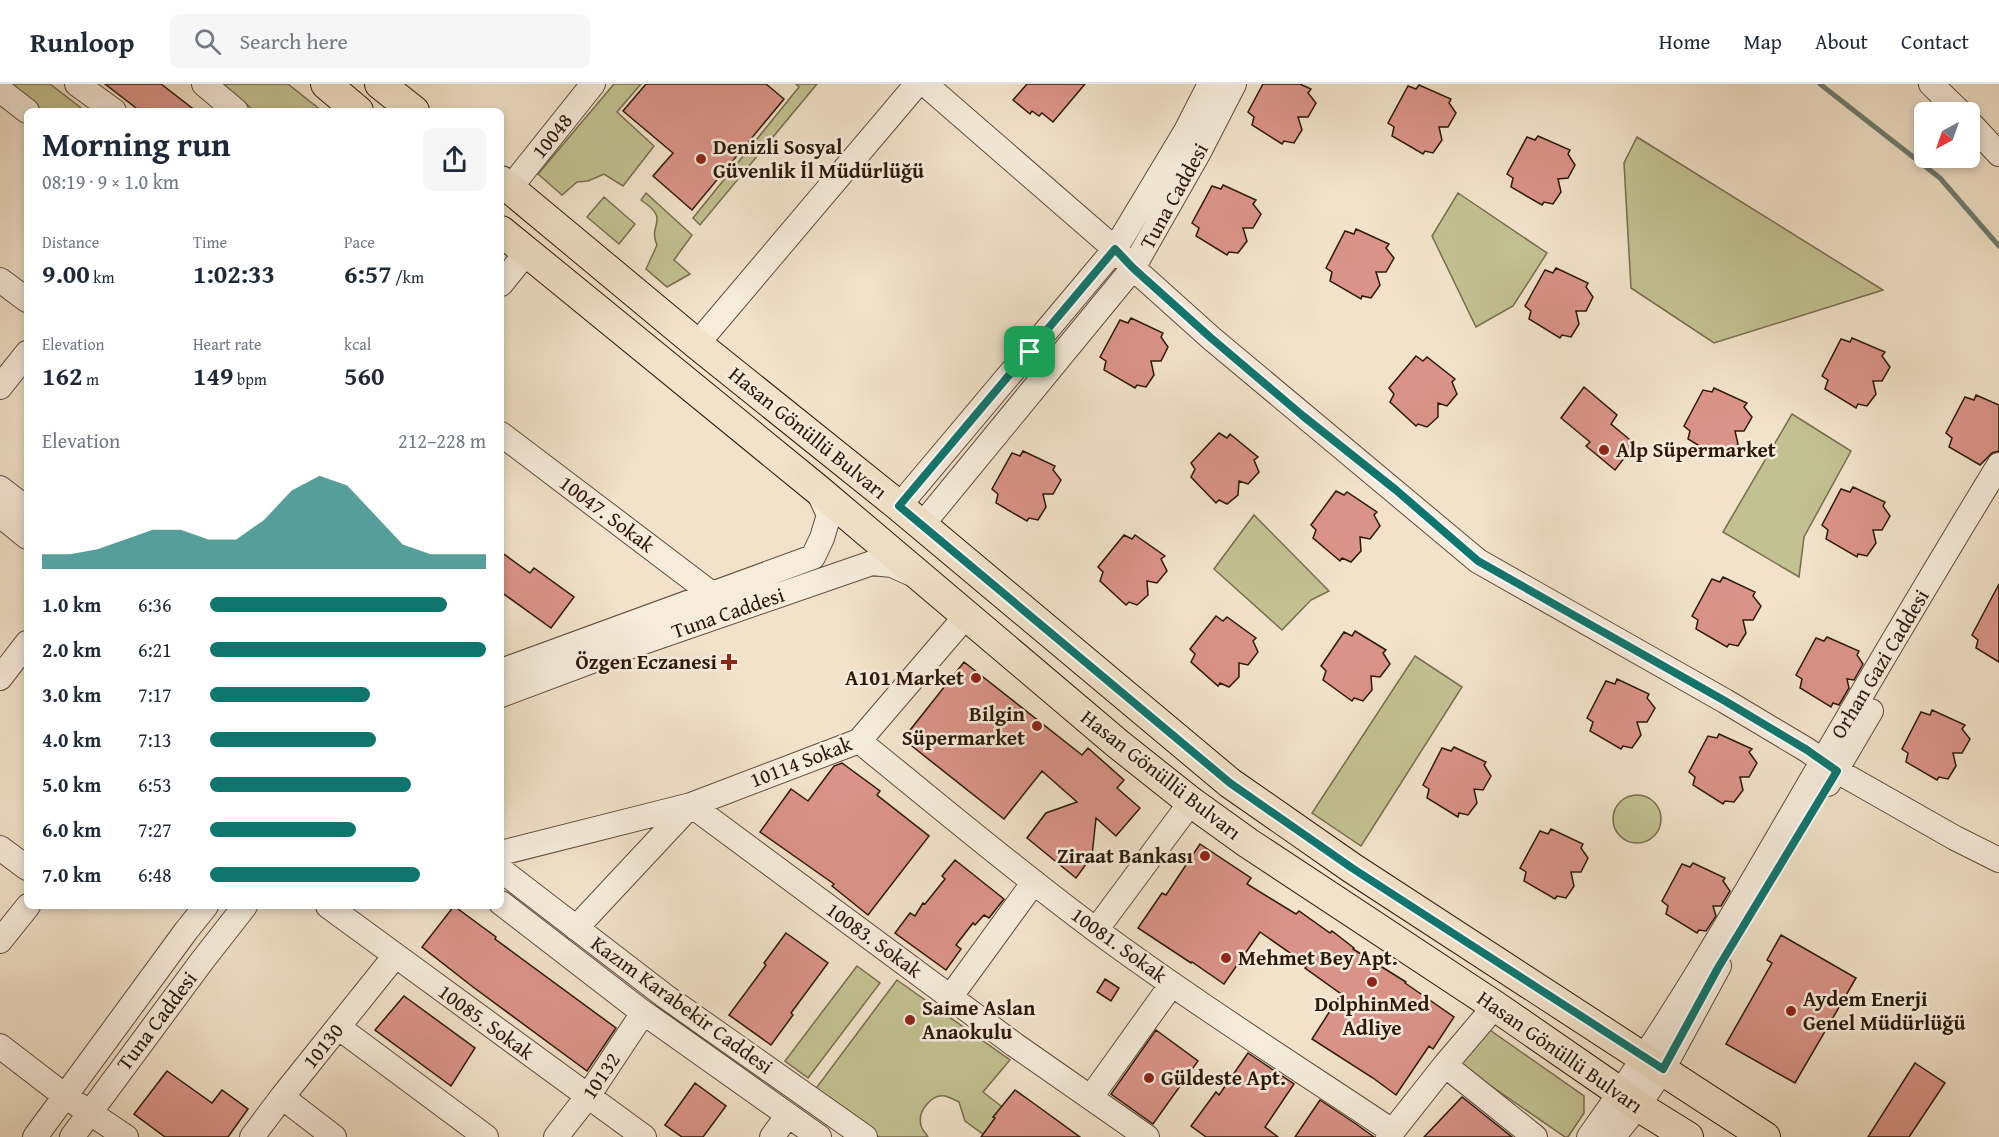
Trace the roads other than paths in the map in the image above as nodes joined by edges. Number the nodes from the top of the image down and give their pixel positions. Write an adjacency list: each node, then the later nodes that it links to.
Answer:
1 (77, 84): 13 (street)
2 (204, 84): 14 (street)
3 (326, 84): 15 (main road)
4 (380, 84): 16 (main road)
5 (917, 84): 28 (street)
6 (925, 84): 22 (street)
7 (1210, 84): 22 (street, Tuna Caddesi)
8 (1234, 84): 24 (street, Tuna Caddesi)
9 (1931, 84): 12 (street)
10 (590, 85): 20 (street, 10048)
11 (0, 90): 17 (street)
12 (1950, 102)
13 (110, 108)
14 (228, 108)
15 (354, 108)
16 (410, 108)
17 (24, 109)
18 (1980, 134): 19 (street)
19 (1999, 154)
20 (505, 185): 28 (main road, Hasan Gönüllü Bulvarı)
21 (504, 234): 23 (main road, Hasan Gönüllü Bulvarı)
22 (1115, 249): 24 (street); 36 (street, Tuna Caddesi)
23 (526, 253): 26 (street); 34 (main road, Hasan Gönüllü Bulvarı)
24 (1133, 268): 39 (street, Tuna Caddesi); 49 (street)
25 (0, 280): 27 (street)
26 (504, 280)
27 (24, 298)
28 (697, 344): 36 (main road, Hasan Gönüllü Bulvarı)
29 (24, 357): 30 (street)
30 (0, 387)
31 (504, 436): 42 (street, 10047. Sokak)
32 (1999, 465): 49 (street, Orhan Gazi Caddesi)
33 (0, 488): 37 (street)
34 (817, 489): 41 (main road, Hasan Gönüllü Bulvarı); 42 (street, Tuna Caddesi)
35 (1999, 497): 49 (street, Orhan Gazi Caddesi)
36 (899, 506): 39 (main road, Hasan Gönüllü Bulvarı)
37 (24, 507)
38 (0, 515): 40 (street)
39 (922, 525): 73 (main road, Hasan Gönüllü Bulvarı)
40 (24, 535)
41 (921, 578): 43 (main road, Hasan Gönüllü Bulvarı); 47 (street, Tuna Caddesi)
42 (712, 594): 45 (street, Tuna Caddesi)
43 (966, 616): 48 (street, 10114 Sokak); 50 (main road, Hasan Gönüllü Bulvarı)
44 (24, 647): 46 (street)
45 (504, 666)
46 (1, 675)
47 (504, 694)
48 (859, 741): 51 (street, 10114 Sokak); 57 (street, 10081. Sokak)
49 (1829, 766): 54 (street); 73 (street, Orhan Gazi Caddesi)
50 (1191, 802): 64 (street); 69 (main road, Hasan Gönüllü Bulvarı)
51 (691, 805): 53 (street, 10114 Sokak); 63 (street, 10114 Sokak); 68 (street, 10083. Sokak)
52 (0, 848): 55 (street)
53 (504, 852)
54 (1999, 860)
55 (24, 866)
56 (504, 872): 63 (street, Kazım Karabekir Caddesi)
57 (1034, 882): 64 (street, 10081. Sokak); 68 (street)
58 (504, 905): 70 (street, Kazım Karabekir Caddesi)
59 (26, 909): 65 (street)
60 (204, 909): 75 (street, Tuna Caddesi)
61 (243, 909): 80 (street, Tuna Caddesi)
62 (332, 909): 66 (street, 10085. Sokak)
63 (576, 928): 93 (street, Kazım Karabekir Caddesi)
64 (1096, 930): 67 (street, 10081. Sokak)
65 (0, 941)
66 (395, 956): 71 (street, 10130); 77 (street, 10085. Sokak)
67 (1172, 984): 78 (street); 82 (street, 10081. Sokak)
68 (951, 996): 78 (street, 10083. Sokak)
69 (1495, 1006): 74 (street); 79 (main road, Hasan Gönüllü Bulvarı)
70 (643, 1012): 77 (street, 10132); 81 (street, Kazım Karabekir Caddesi)
71 (338, 1027): 76 (street, 10130); 88 (street)
72 (0, 1046): 75 (street)
73 (1654, 1063): 79 (street, Orhan Gazi Caddesi); 100 (main road, Hasan Gönüllü Bulvarı)
74 (1445, 1065): 82 (street); 95 (street)
75 (64, 1096): 80 (street); 83 (street, Tuna Caddesi)
76 (282, 1096): 86 (street, 10130); 87 (street)
77 (588, 1096): 89 (street, 10132); 90 (street, 10085. Sokak)
78 (1091, 1097): 94 (street, 10083. Sokak)
79 (1629, 1099): 96 (street, Orhan Gazi Caddesi); 97 (street, Orhan Gazi Caddesi); 98 (street); 99 (main road, Hasan Gönüllü Bulvarı)
80 (89, 1112): 84 (street, Tuna Caddesi); 85 (street)
81 (788, 1115): 91 (street); 92 (street, Kazım Karabekir Caddesi)
82 (1390, 1134)
83 (34, 1137)
84 (72, 1137)
85 (126, 1137)
86 (252, 1137)
87 (334, 1137)
88 (486, 1137)
89 (556, 1137)
90 (644, 1137)
91 (772, 1137)
92 (819, 1137)
93 (865, 1137)
94 (1147, 1137)
95 (1536, 1137)
96 (1589, 1137)
97 (1613, 1137)
98 (1673, 1137)
99 (1688, 1137)
100 (1765, 1137)

